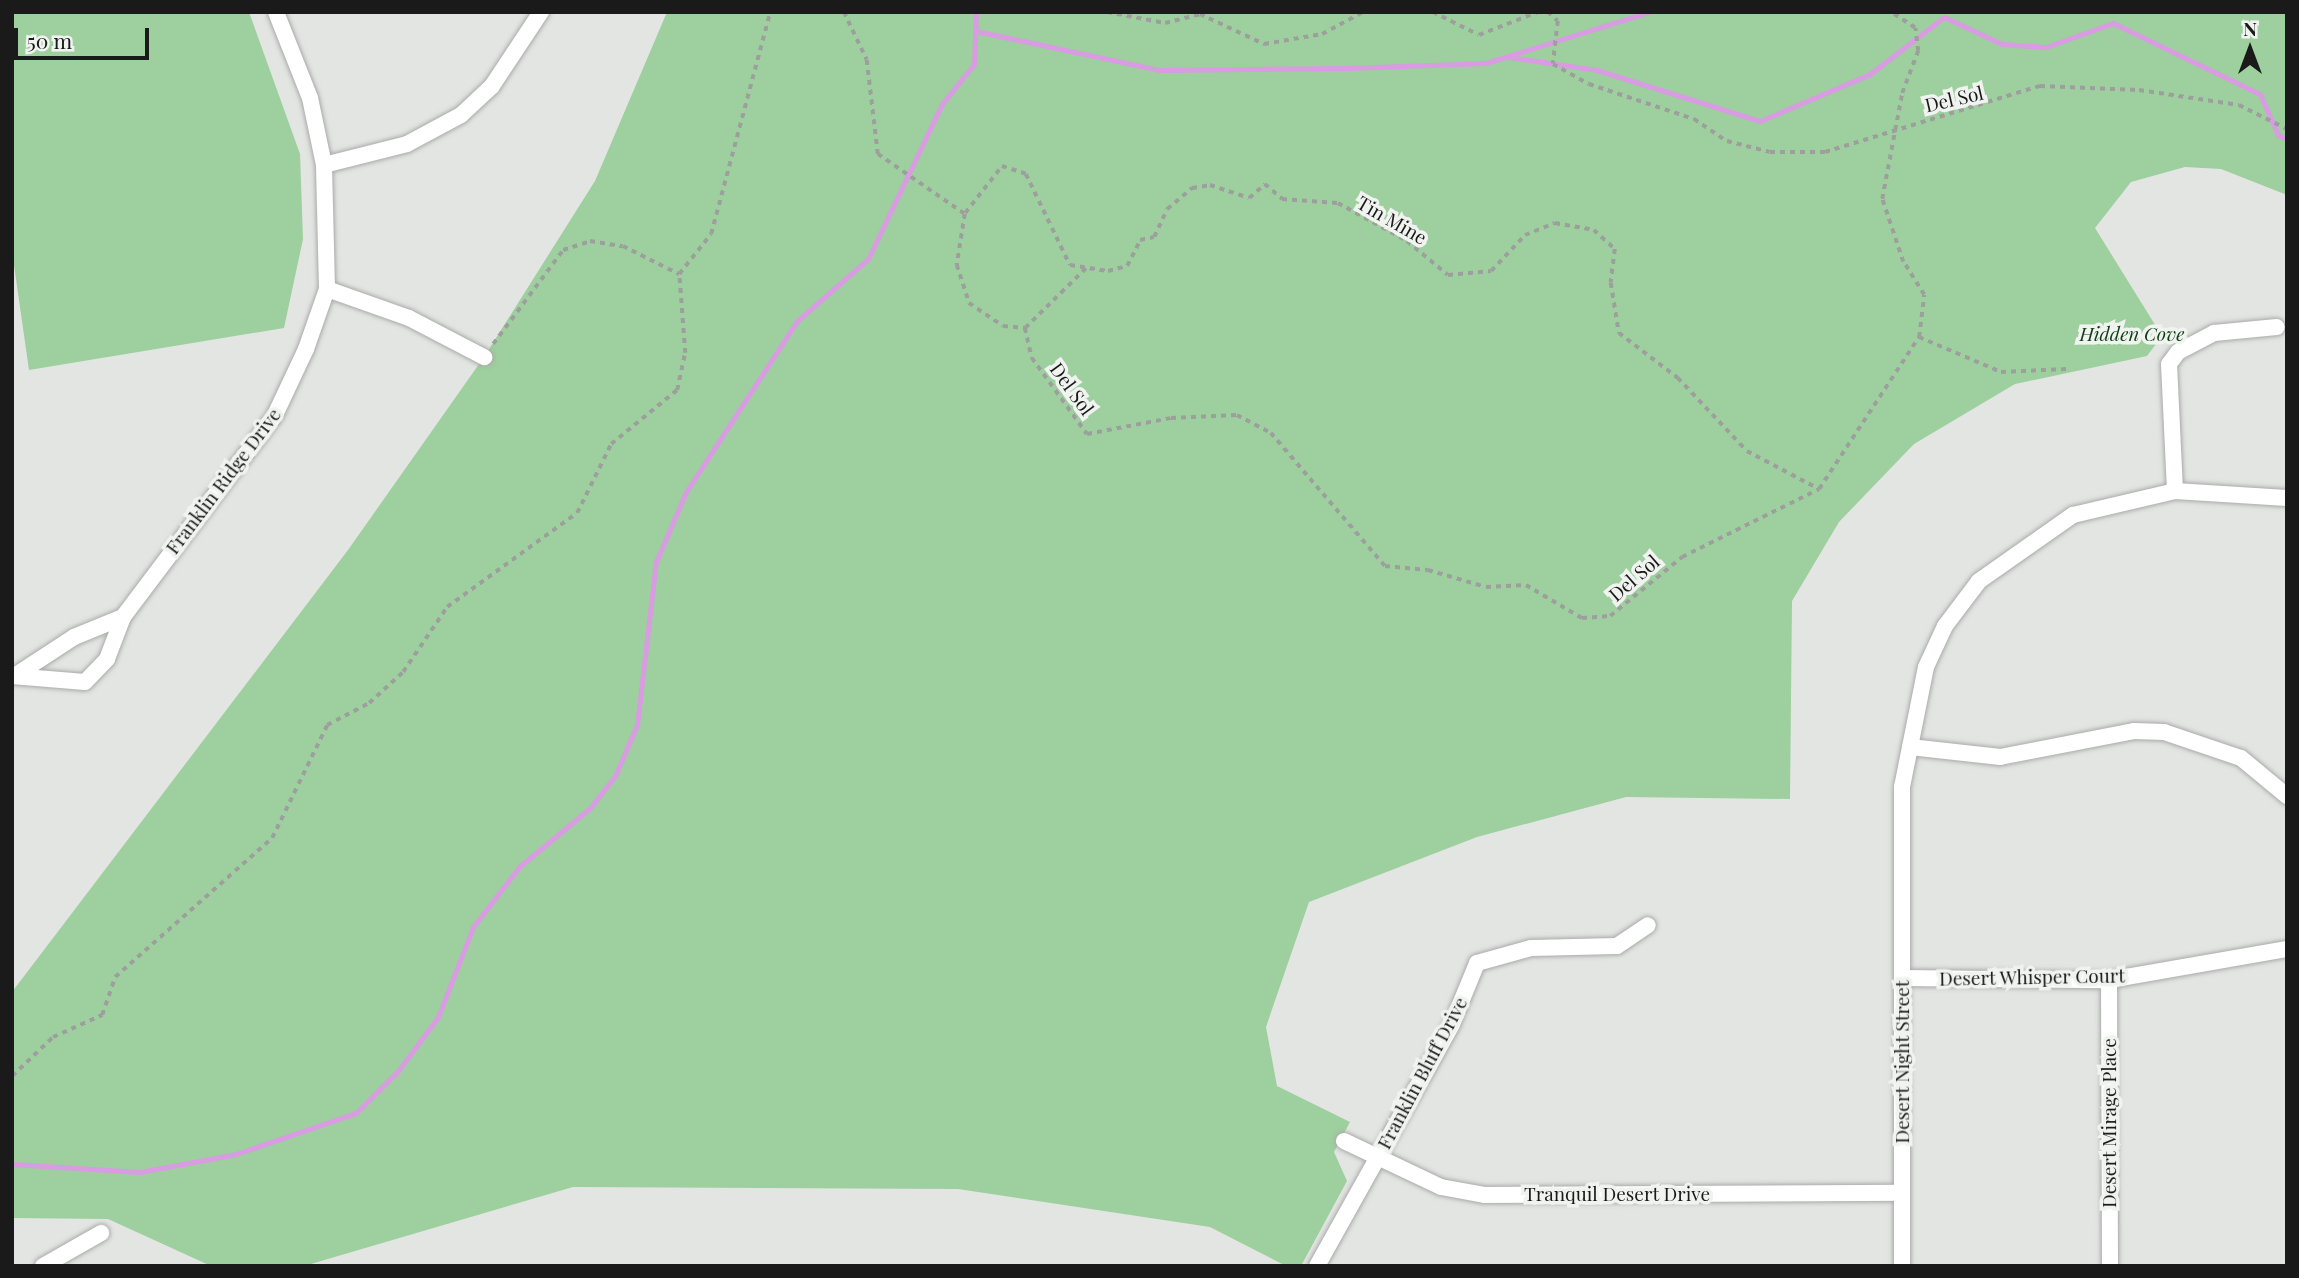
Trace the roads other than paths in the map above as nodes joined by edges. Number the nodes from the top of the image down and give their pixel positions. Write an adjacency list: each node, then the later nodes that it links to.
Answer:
1 (276, 12): 3 (street, Franklin Ridge Drive)
2 (541, 12): 3 (street)
3 (324, 165): 4 (street, Franklin Ridge Drive)
4 (327, 289): 6 (street); 9 (street, Franklin Ridge Drive)
5 (2277, 327): 7 (street)
6 (484, 357)
7 (2175, 491): 8 (street, Desert Night Street); 11 (street, Desert Night Street)
8 (2287, 498)
9 (122, 617): 10 (street, Franklin Ridge Drive); 10 (street, Franklin Ridge Drive)
10 (14, 676)
11 (1910, 747): 12 (street); 15 (street, Desert Night Street)
12 (2287, 796)
13 (1648, 925): 18 (street, Franklin Bluff Drive)
14 (2287, 949): 16 (street, Desert Whisper Court)
15 (1902, 978): 16 (street, Desert Whisper Court); 19 (street, Desert Night Street)
16 (2109, 980): 24 (street, Desert Mirage Place)
17 (1344, 1141): 18 (street, Tranquil Desert Drive)
18 (1377, 1157): 19 (street, Tranquil Desert Drive); 22 (street, Franklin Bluff Drive)
19 (1902, 1193): 23 (street, Desert Night Street)
20 (102, 1233): 21 (street)
21 (43, 1266)
22 (1317, 1266)
23 (1902, 1266)
24 (2109, 1266)

